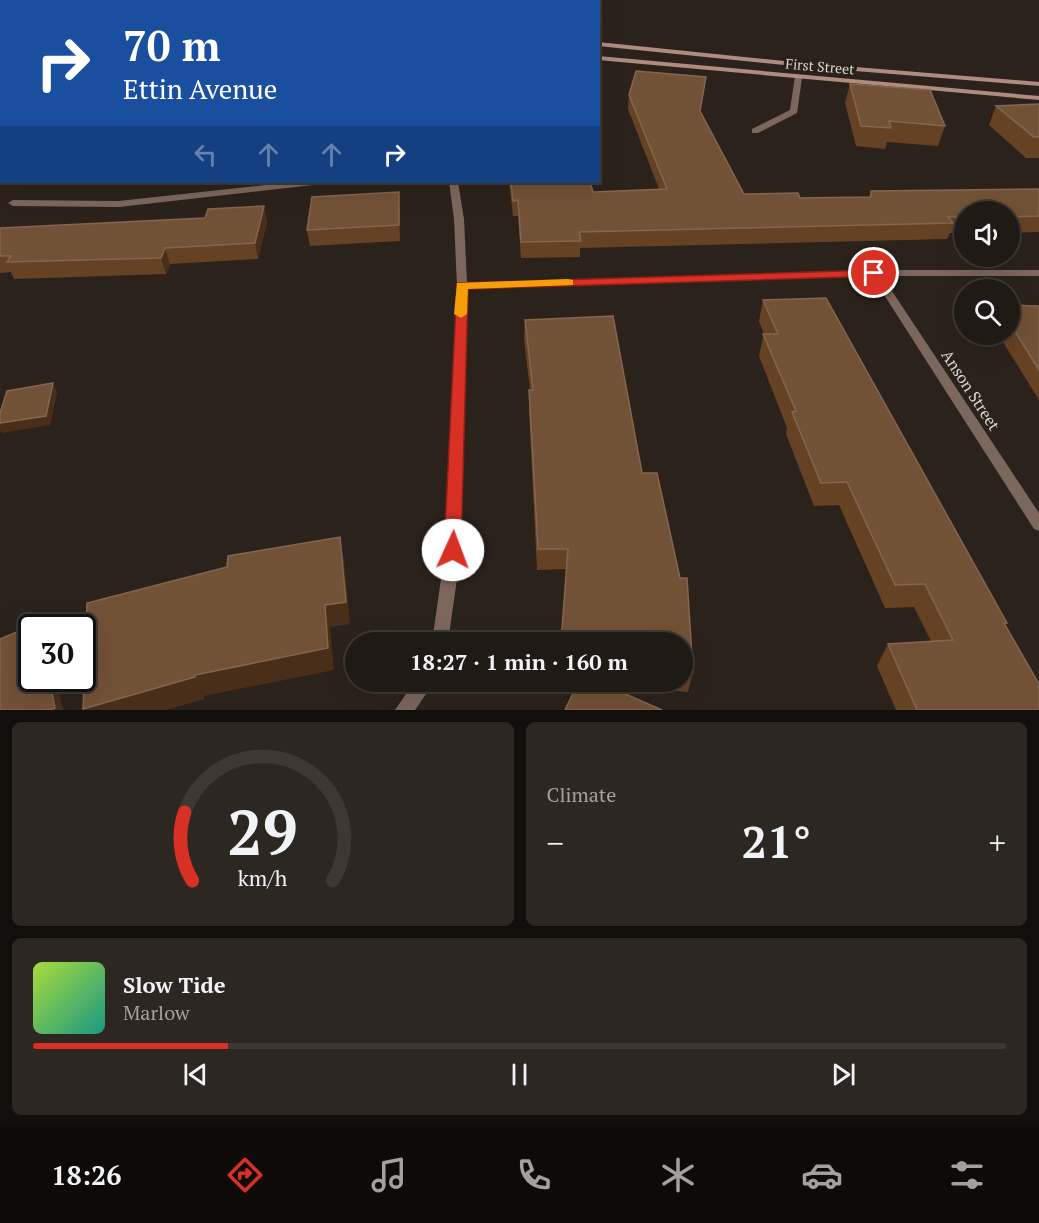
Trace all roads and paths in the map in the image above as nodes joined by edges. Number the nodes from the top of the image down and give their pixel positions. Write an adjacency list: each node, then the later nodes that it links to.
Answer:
1 (600, 44): 4 (main road, First Street)
2 (600, 58): 3 (main road, First Street)
3 (798, 78): 5 (main road, First Street); 6 (street)
4 (1039, 84)
5 (1039, 98)
6 (755, 130)
7 (304, 183): 9 (street)
8 (453, 183): 12 (street)
9 (12, 203)
10 (874, 273): 11 (street); 12 (street); 13 (street, Anson Street)
11 (1039, 273)
12 (462, 286): 14 (street)
13 (1039, 525)
14 (441, 632)
15 (418, 692): 16 (street)
16 (404, 710)

